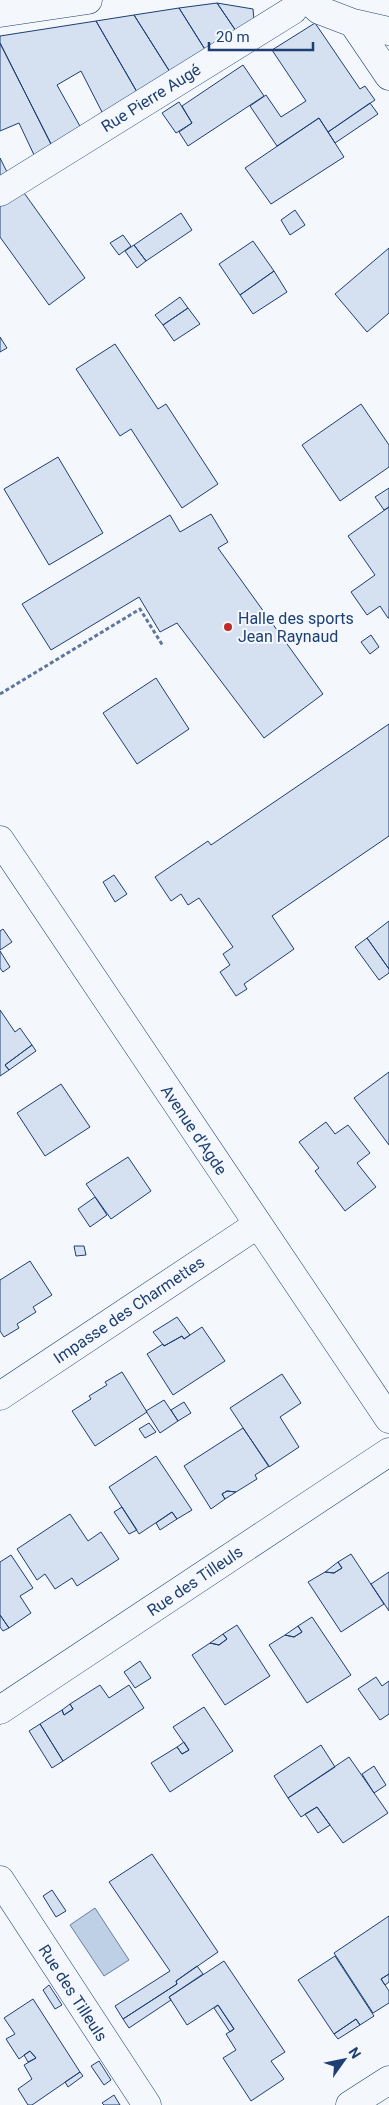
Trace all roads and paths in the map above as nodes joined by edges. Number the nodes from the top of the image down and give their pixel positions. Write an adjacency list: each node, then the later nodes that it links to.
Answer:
1 (88, 0): 4 (street)
2 (298, 0): 8 (street, Rue Pierre Augé)
3 (308, 0): 5 (street)
4 (0, 13)
5 (353, 24): 6 (street); 7 (street)
6 (389, 31)
7 (389, 76)
8 (0, 192)
9 (163, 646): 10 (path)
10 (0, 694)
11 (0, 840): 12 (street, Avenue d'Agde)
12 (257, 1225): 13 (street, Impasse des Charmettes); 14 (street, Avenue d'Agde)
13 (0, 1396)
14 (389, 1418)
15 (389, 1452): 16 (street, Rue des Tilleuls)
16 (0, 1710)
17 (0, 1880): 19 (street, Rue des Tilleuls)
18 (389, 2080): 20 (street)
19 (147, 2105)
20 (350, 2105)

